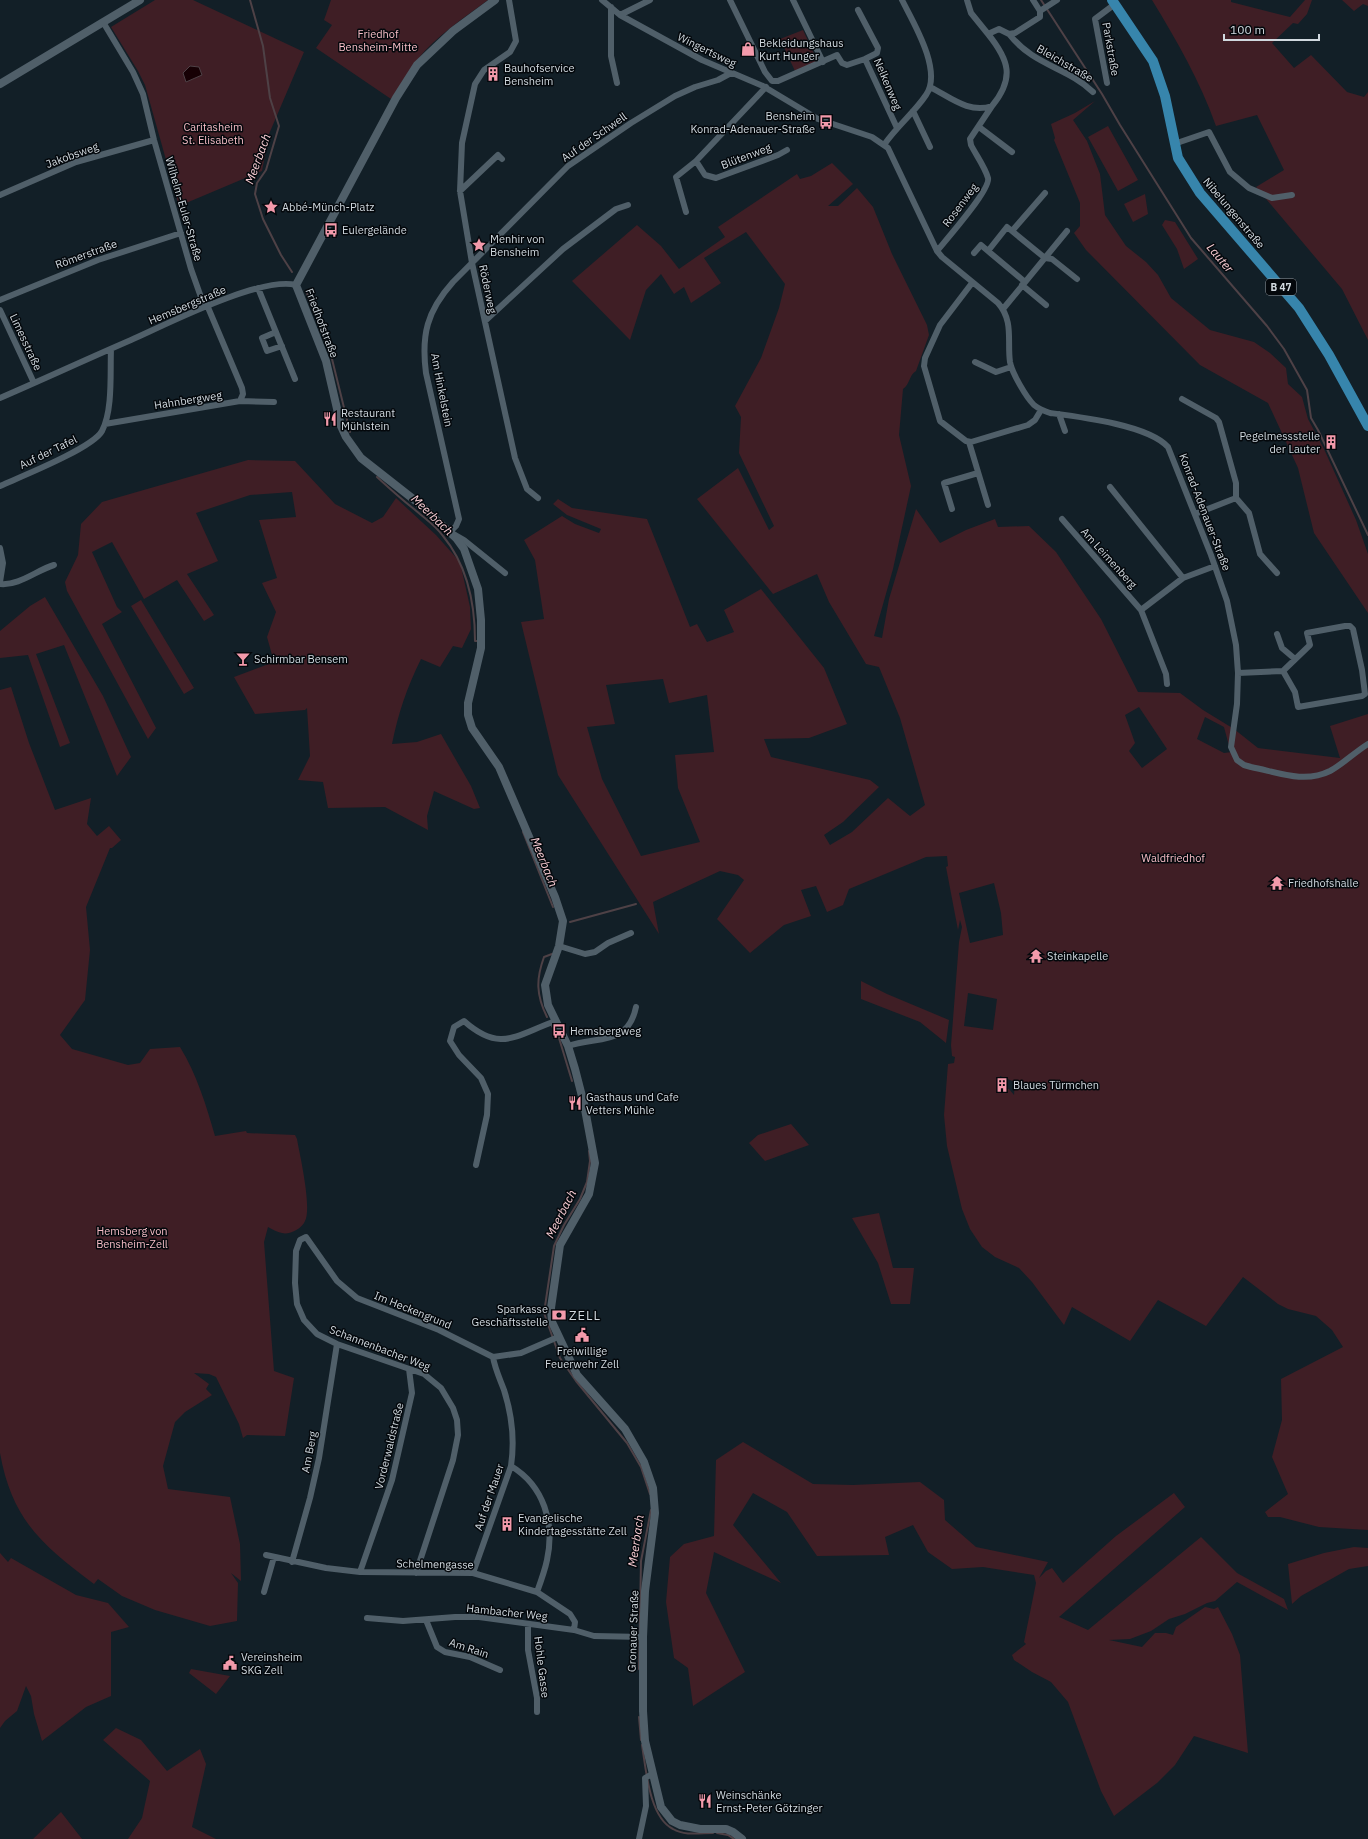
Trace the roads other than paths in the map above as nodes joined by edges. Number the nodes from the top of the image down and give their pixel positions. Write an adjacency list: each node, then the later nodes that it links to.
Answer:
1 (140, 0): 17 (street)
2 (495, 0): 58 (street, Friedhofstraße)
3 (508, 0): 41 (street, Röderweg)
4 (602, 0): 13 (street, Wingertsweg)
5 (650, 0): 16 (street)
6 (730, 0): 21 (street)
7 (793, 0): 21 (street)
8 (902, 0): 27 (street)
9 (967, 0): 19 (street, Rosenweg)
10 (1033, 0): 15 (street)
11 (1057, 0): 15 (street)
12 (1114, 2): 24 (street, Parkstraße); 34 (main road, Nibelungenstraße / B 47)
13 (611, 7): 16 (street, Wingertsweg); 23 (street)
14 (858, 10): 20 (street, Nelkenweg)
15 (1041, 10): 18 (street)
16 (620, 15): 22 (street, Wingertsweg)
17 (102, 22): 25 (street); 33 (street, Wilhelm-Euler-Straße)
18 (1009, 34): 19 (street); 28 (street, Bleichstraße)
19 (990, 36): 29 (street, Rosenweg)
20 (865, 59): 21 (street); 32 (street, Nelkenweg)
21 (823, 62)
22 (731, 73): 26 (street, Wingertsweg); 54 (street, Auf der Schwell)
23 (617, 83)
24 (1107, 83)
25 (0, 84)
26 (766, 87): 35 (street, Wingertsweg); 40 (street, Blütenweg)
27 (930, 87): 29 (street); 30 (street)
28 (1093, 92)
29 (992, 106): 31 (street, Rosenweg)
30 (913, 111): 32 (street); 36 (street)
31 (979, 127): 38 (street); 50 (street, Rosenweg)
32 (897, 128): 35 (street)
33 (154, 140): 43 (street, Jakobsweg); 49 (street, Wilhelm-Euler-Straße)
34 (1174, 144): 44 (street); 80 (main road, Nibelungenstraße / B 47)
35 (884, 145): 50 (street)
36 (930, 147)
37 (787, 150): 40 (street, Blütenweg)
38 (1012, 152)
39 (502, 159): 41 (street)
40 (696, 161): 46 (street, Blütenweg)
41 (460, 191): 54 (street, Röderweg)
42 (1045, 192): 48 (street)
43 (0, 195)
44 (1292, 195)
45 (628, 205): 65 (street)
46 (686, 212)
47 (1067, 230): 53 (street)
48 (1012, 231): 51 (street); 53 (street)
49 (181, 233): 60 (street, Römerstraße); 61 (street, Wilhelm-Euler-Straße)
50 (937, 251): 56 (street)
51 (988, 251): 52 (street); 57 (street)
52 (974, 253)
53 (1045, 258): 55 (street); 57 (street)
54 (472, 263): 65 (street, Röderweg); 92 (street, Am Hinkelstein)
55 (1077, 279)
56 (972, 283): 63 (street); 82 (street)
57 (1024, 283): 62 (street); 63 (street)
58 (296, 285): 59 (street, Hemsbergstraße); 92 (street, Friedhofstraße)
59 (258, 288): 61 (street, Hemsbergstraße); 66 (street)
60 (0, 300)
61 (207, 305): 68 (street, Hemsbergstraße); 75 (street, Wilhelm-Euler-Straße)
62 (1046, 305)
63 (1003, 309): 70 (street)
64 (0, 310): 72 (street, Limesstraße)
65 (485, 321): 86 (street, Röderweg)
66 (276, 332): 67 (street); 67 (street)
67 (282, 346): 71 (street)
68 (111, 349): 72 (street, Hemsbergstraße); 79 (street)
69 (975, 362): 70 (street)
70 (1012, 367): 77 (street)
71 (295, 379)
72 (34, 383): 73 (street, Hemsbergstraße)
73 (0, 398)
74 (1182, 399): 87 (street)
75 (240, 401): 76 (street, Hahnbergweg); 79 (street, Hahnbergweg)
76 (274, 402)
77 (1041, 410): 78 (street, Konrad-Adenauer-Straße); 82 (street)
78 (1059, 414): 81 (street); 90 (street, Konrad-Adenauer-Straße)
79 (105, 424): 84 (street, Auf der Tafel)
80 (1368, 426)
81 (1065, 432)
82 (968, 442): 83 (street)
83 (978, 473): 88 (street); 89 (street)
84 (0, 486)
85 (1110, 487): 98 (street)
86 (538, 498)
87 (1236, 498): 90 (street); 97 (street)
88 (988, 505)
89 (952, 509)
90 (1195, 514): 95 (street, Konrad-Adenauer-Straße)
91 (1062, 519): 100 (street, Am Leimenberg)
92 (450, 532): 96 (street, Friedhofstraße); 108 (street, Gronauer Straße)
93 (0, 548): 99 (street)
94 (54, 565): 99 (street)
95 (1215, 566): 98 (street); 104 (street, Konrad-Adenauer-Straße)
96 (505, 573)
97 (1277, 573)
98 (1183, 578): 100 (street)
99 (0, 583)
100 (1141, 610): 105 (street, Am Leimenberg)
101 (1277, 634): 102 (street)
102 (1295, 659): 103 (street); 103 (street)
103 (1283, 671): 104 (street)
104 (1238, 673): 106 (street, Konrad-Adenauer-Straße)
105 (1166, 684)
106 (1368, 744)
107 (631, 933): 108 (street)
108 (558, 946): 110 (street, Gronauer Straße)
109 (636, 1007): 111 (street)
110 (556, 1021): 111 (street, Gronauer Straße); 112 (street)
111 (568, 1046): 114 (street, Gronauer Straße)
112 (476, 1165)
113 (306, 1236): 115 (street, Schannenbacher Weg); 116 (street, Im Heckengrund)
114 (554, 1338): 116 (street); 131 (street, Gronauer Straße)
115 (337, 1344): 117 (street, Schannenbacher Weg); 121 (street, Am Berg)
116 (493, 1357): 118 (street, Auf der Mauer)
117 (409, 1369): 122 (street, Vorderwaldstraße); 124 (street, Schannenbacher Weg)
118 (511, 1466): 123 (street, Auf der Mauer); 126 (street)
119 (266, 1555): 120 (street, Schelmengasse)
120 (274, 1557): 121 (street, Schelmengasse); 125 (street)
121 (292, 1562): 122 (street, Schelmengasse)
122 (360, 1572): 124 (street, Schelmengasse)
123 (473, 1573): 124 (street, Schelmengasse); 126 (street, Schelmengasse)
124 (416, 1574)
125 (264, 1592)
126 (537, 1592): 130 (street, Schelmengasse)
127 (367, 1618): 128 (street, Hambacher Weg)
128 (426, 1620): 129 (street, Hambacher Weg); 132 (street, Am Rain)
129 (528, 1624): 130 (street, Hambacher Weg); 133 (street, Hohle Gasse)
130 (574, 1630): 131 (street, Hambacher Weg)
131 (640, 1637): 134 (street, Gronauer Straße)
132 (500, 1670)
133 (537, 1712)
134 (650, 1775): 135 (street); 136 (street, Gronauer Straße)
135 (638, 1839)
136 (742, 1839)

